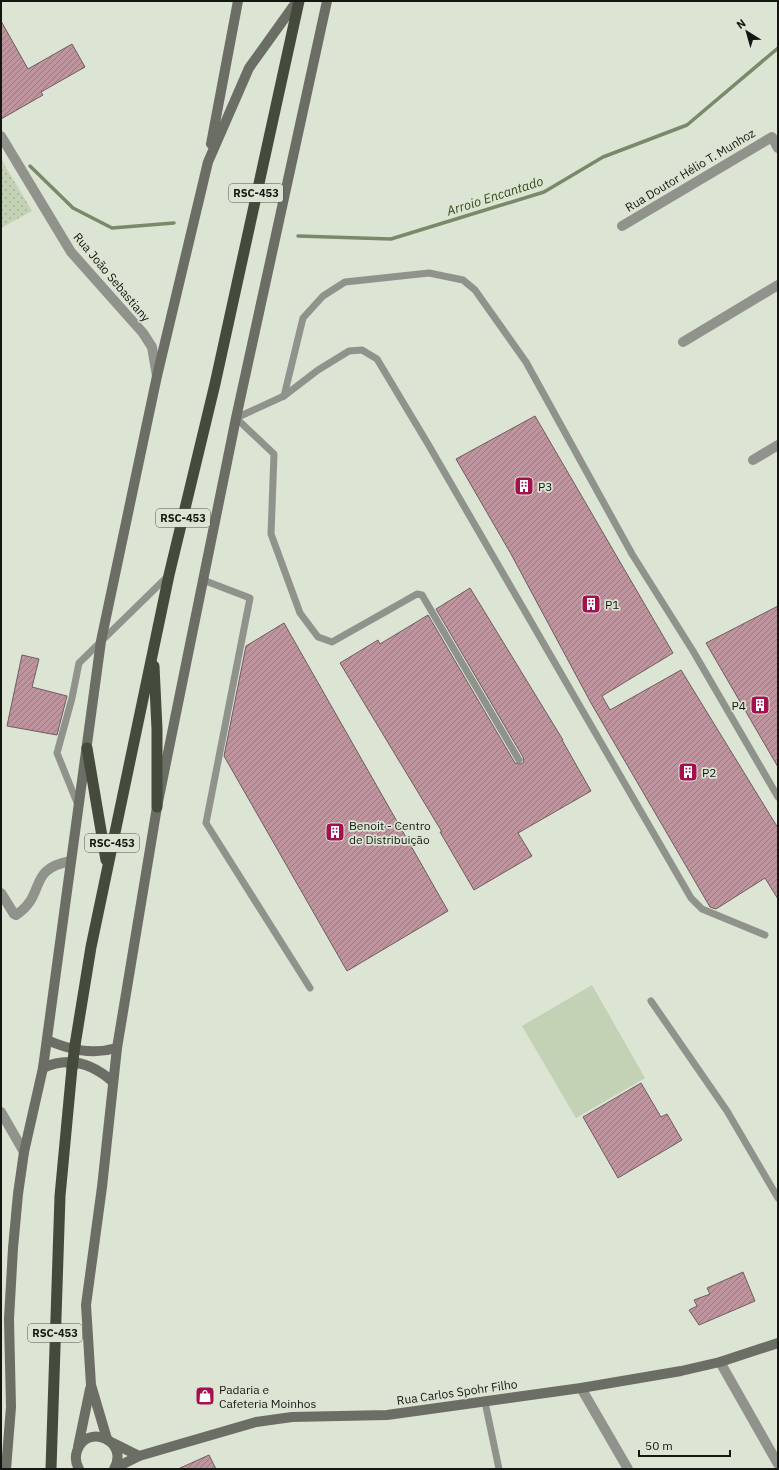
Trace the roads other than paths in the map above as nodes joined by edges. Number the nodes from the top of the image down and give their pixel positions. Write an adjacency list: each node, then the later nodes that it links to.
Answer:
1 (238, 1): 6 (main road)
2 (298, 1): 6 (main road); 15 (highway, RSC-453)
3 (327, 1): 12 (main road)
4 (1, 136): 10 (street, Rua João Sebastiany)
5 (778, 148): 7 (street, Rua Doutor Hélio T. Munhoz)
6 (208, 162): 10 (main road)
7 (622, 226)
8 (778, 285): 9 (street)
9 (683, 342)
10 (157, 376): 17 (main road)
11 (284, 396): 12 (lane); 21 (lane); 27 (lane)
12 (236, 418): 16 (main road); 20 (lane)
13 (778, 445): 14 (street)
14 (753, 460)
15 (169, 576): 17 (lane); 18 (highway, RSC-453)
16 (203, 580): 23 (main road); 28 (lane)
17 (102, 641): 19 (main road); 22 (lane)
18 (154, 651): 23 (highway, RSC-453); 25 (highway, RSC-453)
19 (87, 748): 22 (main road); 25 (highway)
20 (519, 760)
21 (778, 797)
22 (79, 807): 24 (main road)
23 (157, 807): 31 (main road)
24 (71, 861): 26 (street); 30 (main road)
25 (107, 867): 51 (highway, RSC-453, bridge)
26 (1, 893)
27 (765, 935)
28 (310, 988)
29 (651, 1001): 36 (lane)
30 (46, 1040): 31 (main road); 32 (main road)
31 (117, 1048): 33 (main road)
32 (43, 1068): 33 (main road); 35 (main road)
33 (113, 1082): 39 (main road)
34 (1, 1112): 35 (street)
35 (24, 1152): 42 (main road)
36 (778, 1198)
37 (778, 1343): 38 (main road, Rua Carlos Spohr Filho)
38 (720, 1362): 40 (main road, Rua Carlos Spohr Filho); 47 (street)
39 (91, 1385): 43 (main road); 45 (main road)
40 (581, 1388): 41 (main road, Rua Carlos Spohr Filho); 53 (street)
41 (485, 1402): 46 (main road, Rua Carlos Spohr Filho); 52 (lane)
42 (10, 1439): 44 (main road); 50 (main road)
43 (110, 1441): 45 (main road); 46 (main road); 49 (main road)
44 (1, 1449)
45 (76, 1453): 48 (main road)
46 (139, 1456): 49 (main road, Rua Carlos Spohr Filho)
47 (778, 1464)
48 (78, 1468)
49 (115, 1468)
50 (6, 1469)
51 (51, 1469)
52 (498, 1469)
53 (628, 1469)

